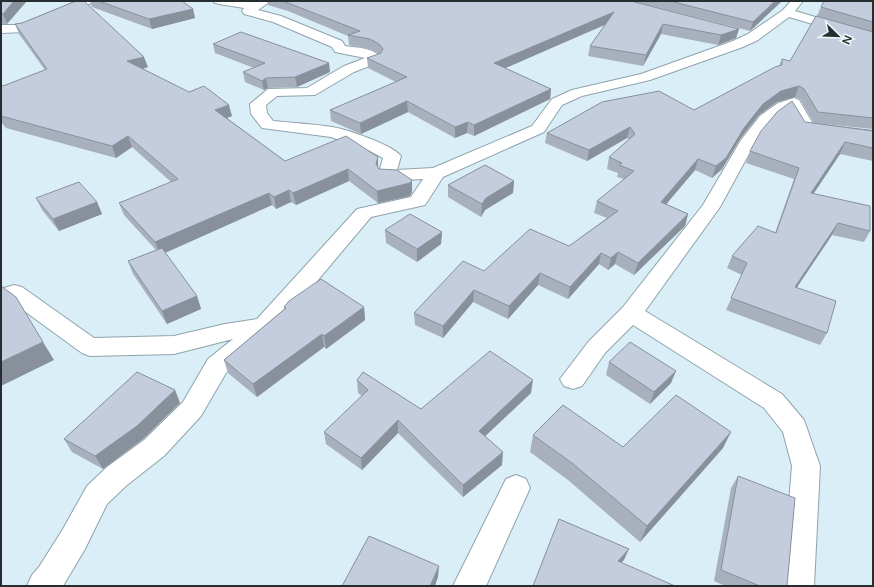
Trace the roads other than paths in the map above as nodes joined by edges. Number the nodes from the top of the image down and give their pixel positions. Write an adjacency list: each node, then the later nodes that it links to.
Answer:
1 (87, 1): 6 (street)
2 (219, 1): 3 (street)
3 (257, 1)
4 (265, 1): 9 (street)
5 (792, 7): 7 (street); 9 (street)
6 (1, 29)
7 (873, 38)
8 (873, 136): 11 (street)
9 (436, 174): 12 (street)
10 (1, 298): 12 (street)
11 (631, 313): 13 (street); 17 (street)
12 (264, 327): 15 (street)
13 (573, 379)
14 (516, 488): 16 (street)
15 (43, 586)
16 (469, 586)
17 (798, 586)

